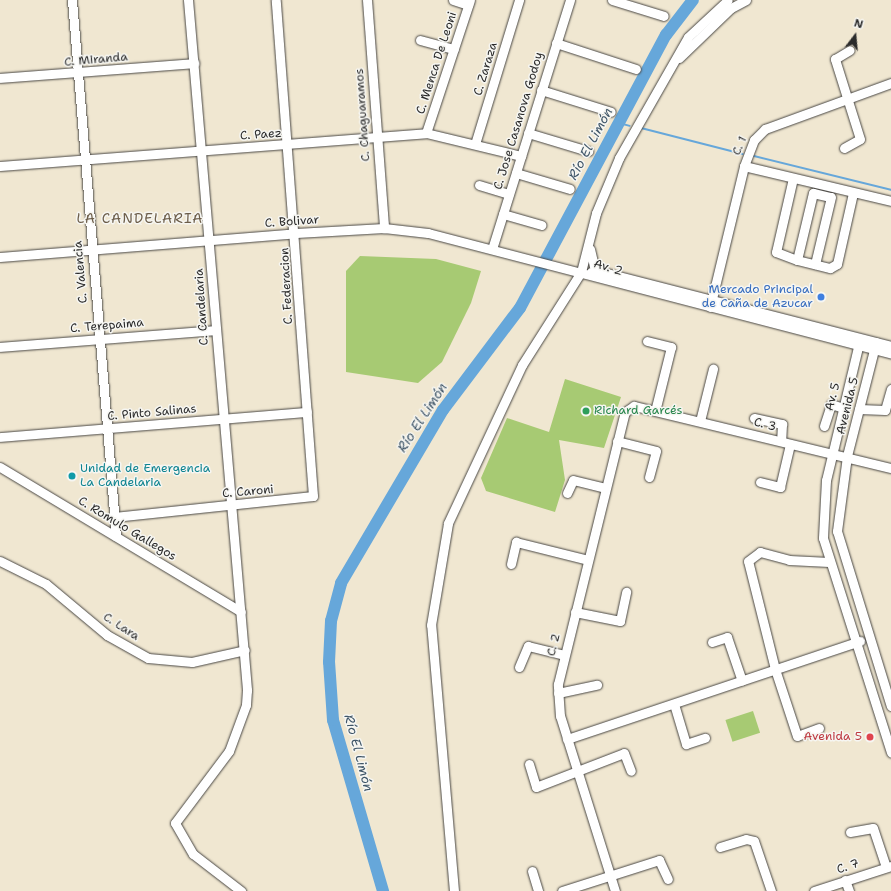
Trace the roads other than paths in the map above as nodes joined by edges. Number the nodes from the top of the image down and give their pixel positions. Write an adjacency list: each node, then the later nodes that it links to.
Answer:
1 (72, 0): 20 (street, C. Valencia)
2 (188, 0): 18 (street, C. Candelaria)
3 (276, 0): 29 (street, C. Federacion)
4 (367, 0): 28 (street, C. Chaguaramos)
5 (453, 0): 11 (street)
6 (519, 0): 30 (street, C. Zaraza)
7 (570, 0): 14 (street, C. Jose Casanova Godoy)
8 (612, 0): 12 (street)
9 (728, 0): 17 (street)
10 (746, 0): 17 (street)
11 (469, 2): 15 (street, C. Menca De Leoni)
12 (664, 16)
13 (420, 40): 15 (street)
14 (556, 43): 19 (street); 23 (street, C. Jose Casanova Godoy)
15 (454, 49): 26 (street, C. Menca De Leoni)
16 (850, 50): 24 (street)
17 (676, 60): 50 (street)
18 (194, 63): 20 (street, C. Miranda); 32 (street, C. Candelaria)
19 (636, 69)
20 (77, 74): 21 (street, C. Miranda); 35 (street, C. Valencia)
21 (0, 78)
22 (891, 83): 24 (street, C. 1)
23 (541, 90): 25 (street); 27 (street, C. Jose Casanova Godoy)
24 (848, 99): 31 (street); 37 (street, C. 1)
25 (611, 112)
26 (426, 133): 28 (street, C. Paez); 30 (street, C. Paez)
27 (528, 133): 33 (street); 34 (street, C. Jose Casanova Godoy)
28 (377, 138): 29 (street, C. Paez); 47 (street, C. Chaguaramos)
29 (289, 144): 32 (street, C. Paez); 48 (street, C. Federacion)
30 (475, 144): 34 (street, C. Paez)
31 (844, 148)
32 (202, 151): 35 (street, C. Paez); 49 (street, C. Candelaria)
33 (588, 151)
34 (521, 156): 38 (street, C. Jose Casanova Godoy)
35 (83, 160): 36 (street, C. Paez); 52 (street, C. Valencia)
36 (0, 166)
37 (744, 166): 39 (street); 58 (street, C. 1)
38 (516, 173): 41 (street); 43 (street, C. Jose Casanova Godoy)
39 (794, 178): 42 (street); 54 (street)
40 (479, 185): 43 (street)
41 (570, 189)
42 (853, 193): 44 (street); 55 (street)
43 (509, 194): 45 (street, C. Jose Casanova Godoy)
44 (891, 201)
45 (503, 214): 46 (street); 51 (street, C. Jose Casanova Godoy)
46 (541, 225)
47 (384, 228): 48 (street, C. Bolivar); 51 (street, C. Bolivar)
48 (296, 233): 49 (street, C. Bolivar); 73 (street, C. Federacion)
49 (209, 241): 52 (street, C. Bolivar); 59 (street, C. Candelaria)
50 (590, 246): 56 (street); 57 (street)
51 (492, 249): 56 (street, C. Bolivar)
52 (91, 250): 53 (street, C. Bolivar); 60 (street, C. Valencia)
53 (0, 257)
54 (798, 260): 55 (street); 55 (street)
55 (815, 264)
56 (581, 272): 57 (street, Av. 2); 58 (street, Av. 2); 129 (street)
57 (607, 273): 58 (street, Av. 2)
58 (711, 303): 62 (street, Av. 2); 65 (street, Av. 2)
59 (215, 330): 60 (street, C. Terepaima); 75 (street, C. Candelaria)
60 (98, 339): 64 (street, C. Terepaima); 78 (street, C. Valencia)
61 (647, 341): 72 (street)
62 (875, 346): 63 (street, Av. 2); 65 (street, Av. 2); 66 (street, Av. 2); 71 (street, Avenida 5)
63 (891, 346)
64 (0, 347)
65 (858, 347): 70 (street, Av. 5)
66 (891, 354)
67 (713, 368): 76 (street)
68 (891, 389): 71 (street)
69 (634, 406): 72 (street, C. 3); 80 (street, C. 2)
70 (843, 408): 77 (street); 83 (street, Av. 5)
71 (860, 409): 84 (street, Avenida 5)
72 (655, 411): 76 (street, C. 3)
73 (307, 412): 75 (street, C. Pinto Salinas); 91 (street, C. Federacion)
74 (754, 418): 81 (street)
75 (222, 419): 78 (street, C. Pinto Salinas); 92 (street, C. Candelaria)
76 (700, 422): 81 (street, C. 3)
77 (824, 426)
78 (105, 430): 79 (street, C. Pinto Salinas); 93 (street, C. Valencia)
79 (0, 436)
80 (617, 441): 87 (street); 89 (street, C. 2)
81 (781, 441): 82 (street, C. 3)
82 (790, 444): 83 (street, C. 3); 88 (street)
83 (832, 453): 84 (street, C. 3); 97 (street)
84 (847, 456): 86 (street, C. 3); 102 (street, Avenida 5)
85 (0, 467): 94 (street, C. Romulo Gallegos)
86 (891, 468)
87 (649, 477)
88 (760, 482)
89 (605, 488): 90 (street); 95 (street, C. 2)
90 (567, 493)
91 (312, 498): 92 (street, C. Caroni)
92 (230, 506): 93 (street, C. Caroni); 100 (street, C. Candelaria)
93 (114, 518): 94 (street, C. Valencia)
94 (116, 536): 100 (street, C. Romulo Gallegos)
95 (588, 560): 98 (street); 101 (street, C. 2)
96 (0, 561): 105 (street, C. Lara)
97 (829, 562): 104 (street); 108 (street)
98 (511, 564)
99 (626, 592): 101 (street)
100 (241, 612): 105 (street)
101 (575, 612): 106 (street, C. 2)
102 (868, 637): 104 (street); 113 (street, Avenida 5)
103 (712, 642): 109 (street)
104 (856, 643): 108 (street); 117 (street)
105 (245, 650): 128 (street)
106 (564, 655): 107 (street); 111 (street, C. 2)
107 (519, 667)
108 (775, 669): 109 (street); 114 (street)
109 (742, 681): 112 (street)
110 (597, 685): 111 (street)
111 (558, 694): 116 (street, C. 2)
112 (674, 704): 115 (street); 116 (street)
113 (891, 706)
114 (819, 728)
115 (705, 738)
116 (567, 739): 119 (street, C. 2)
117 (891, 752)
118 (529, 764): 119 (street)
119 (576, 770): 120 (street); 125 (street, C. 2)
120 (631, 771)
121 (850, 832): 123 (street)
122 (720, 847): 133 (street)
123 (889, 866): 127 (street, C. 7)
124 (532, 871): 130 (street)
125 (611, 876): 126 (street); 131 (street); 132 (street, C. 2)
126 (668, 879)
127 (845, 880): 134 (street, C. 7); 135 (street)
128 (241, 891)
129 (454, 891)
130 (538, 891)
131 (562, 891)
132 (615, 891)
133 (771, 891)
134 (814, 891)
135 (849, 891)

